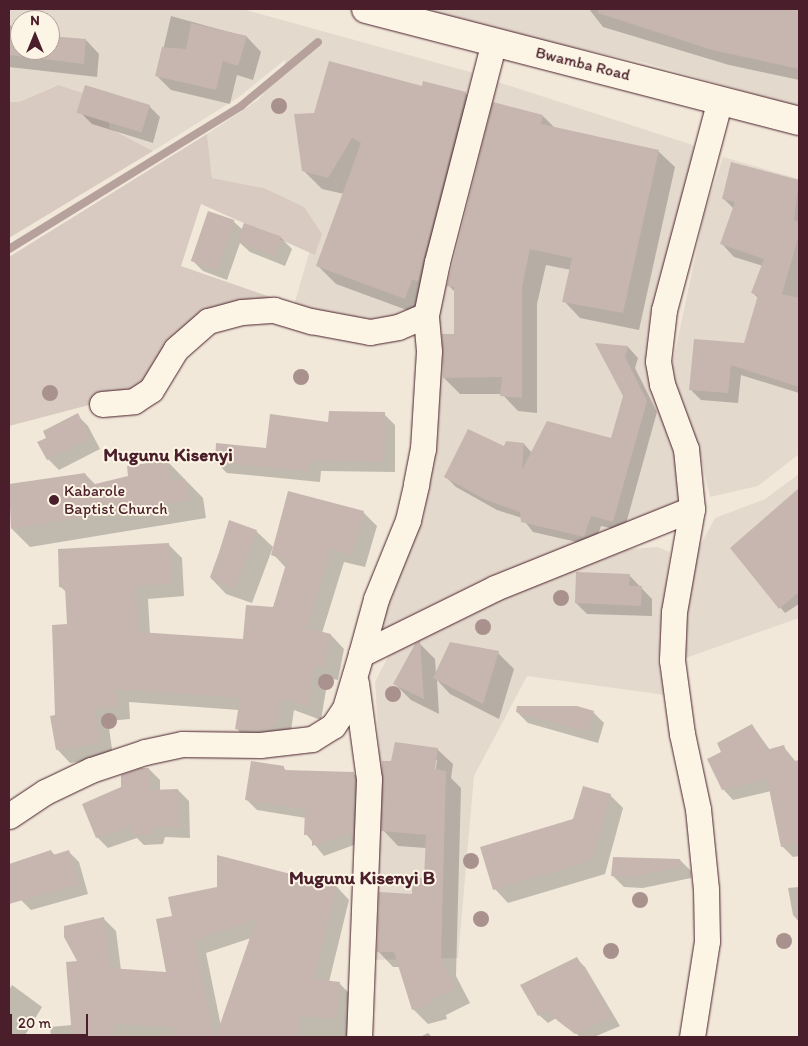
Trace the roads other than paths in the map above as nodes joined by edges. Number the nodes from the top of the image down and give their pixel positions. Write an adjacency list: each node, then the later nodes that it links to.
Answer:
1 (366, 9): 2 (main road, Bwamba Road)
2 (494, 41): 3 (main road, Bwamba Road); 5 (street)
3 (720, 100): 4 (main road, Bwamba Road); 7 (street)
4 (799, 122)
5 (426, 315): 6 (street); 8 (street)
6 (102, 404)
7 (692, 509): 8 (street); 11 (street)
8 (358, 664): 9 (street); 10 (street)
9 (9, 816)
10 (359, 1037)
11 (692, 1037)

